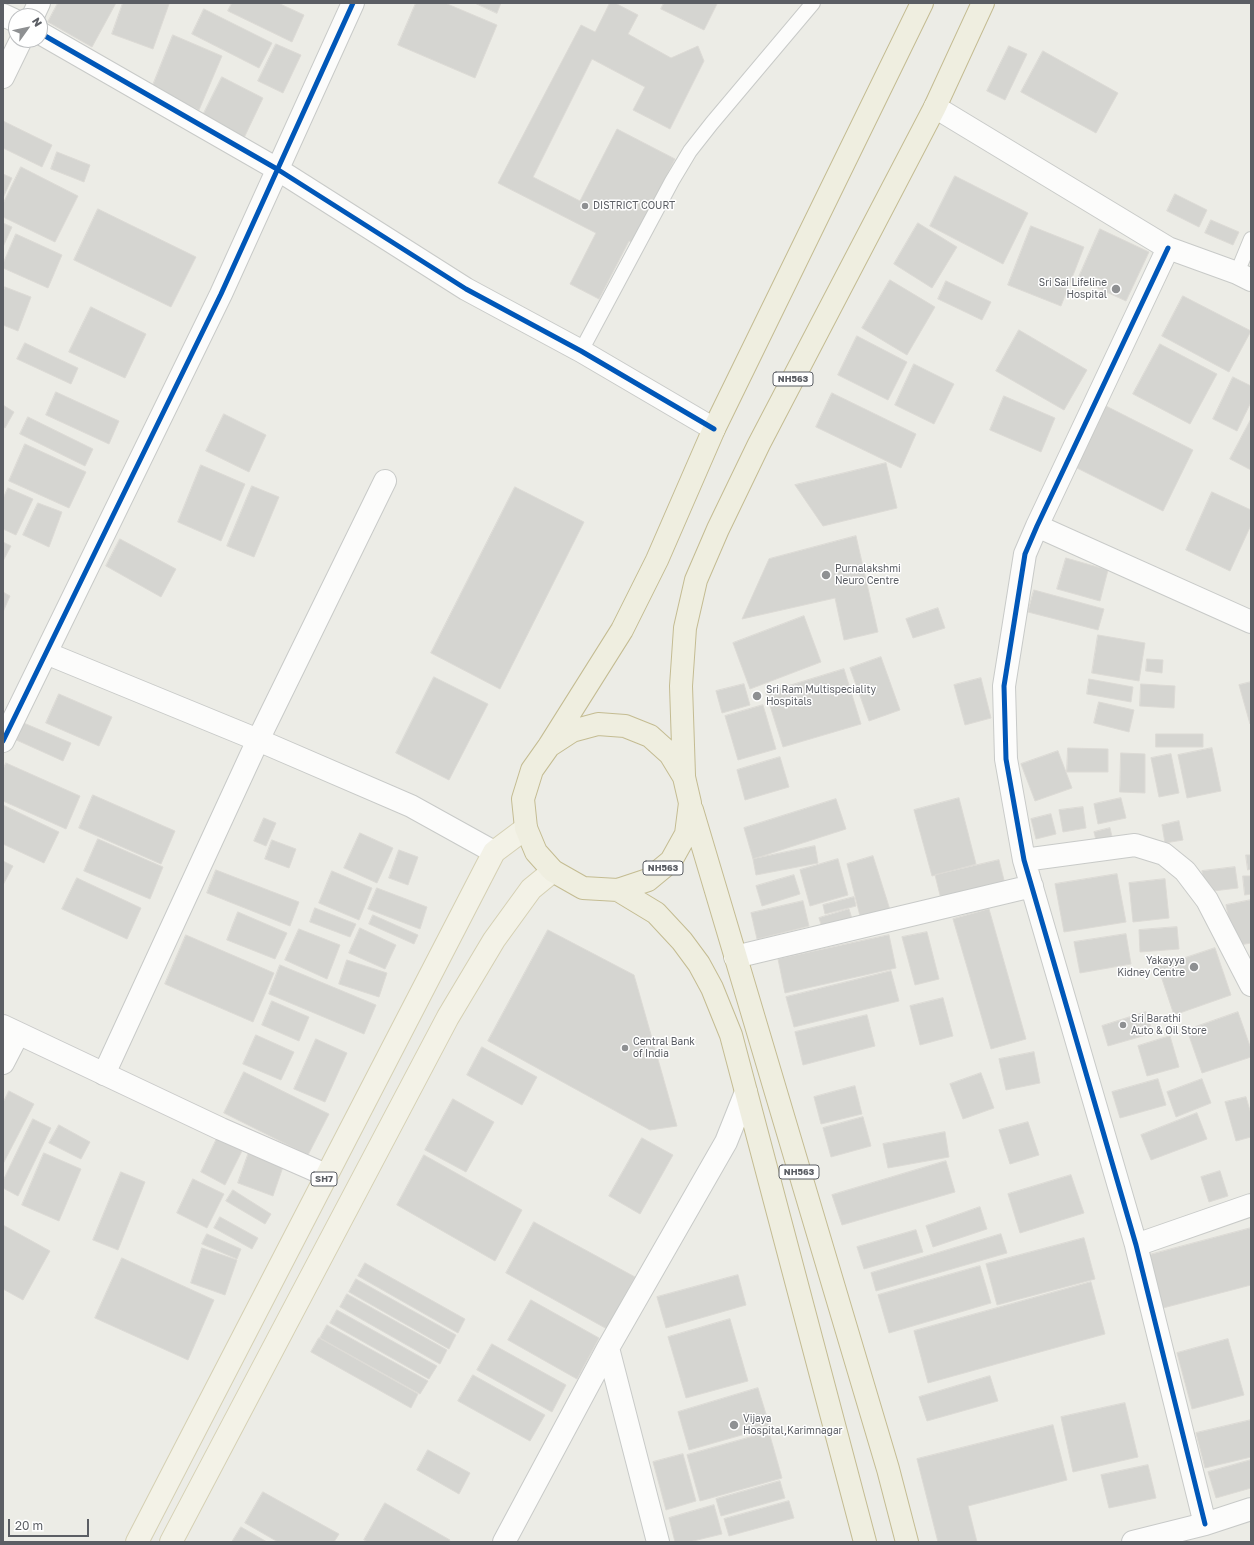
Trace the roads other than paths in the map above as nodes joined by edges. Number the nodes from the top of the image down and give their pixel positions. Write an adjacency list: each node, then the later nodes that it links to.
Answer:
1 (353, 3): 9 (street)
2 (813, 3): 13 (lane)
3 (922, 3): 14 (highway, NH563)
4 (983, 3): 8 (highway, NH563)
5 (48, 38): 9 (street)
6 (17, 48): 7 (street)
7 (3, 77)
8 (935, 106): 11 (street); 22 (highway, NH563)
9 (277, 169): 13 (street); 18 (street)
10 (1251, 239): 12 (lane)
11 (1168, 248): 12 (street); 16 (street)
12 (1244, 277)
13 (581, 351): 14 (street)
14 (714, 429): 21 (highway, NH563)
15 (386, 481): 19 (street)
16 (1037, 526): 17 (street); 26 (street)
17 (1251, 622)
18 (46, 653): 19 (street); 20 (street)
19 (258, 740): 25 (street); 34 (street)
20 (3, 741)
21 (550, 746): 22 (highway, NH563); 24 (highway, NH563)
22 (684, 777): 23 (highway, NH563)
23 (690, 803): 29 (highway, NH563); 30 (highway, NH563)
24 (526, 828): 25 (main road, SH7); 27 (highway, NH563)
25 (494, 852): 36 (main road, SH7)
26 (1024, 860): 28 (street); 31 (street)
27 (553, 871): 29 (highway, NH563); 43 (main road)
28 (1032, 886): 30 (street); 38 (street)
29 (618, 890): 35 (highway, NH563)
30 (735, 957): 47 (highway, NH563)
31 (1251, 985)
32 (10, 1030): 33 (street); 34 (street)
33 (3, 1063)
34 (104, 1074): 36 (street)
35 (746, 1092): 39 (street); 46 (highway, NH563)
36 (326, 1175): 42 (main road, SH7)
37 (1251, 1206): 38 (street)
38 (1136, 1244): 41 (street)
39 (608, 1348): 44 (street); 45 (street)
40 (1251, 1509): 41 (street)
41 (1205, 1524): 48 (street)
42 (137, 1542)
43 (171, 1542)
44 (504, 1542)
45 (658, 1542)
46 (865, 1542)
47 (907, 1542)
48 (1133, 1542)

